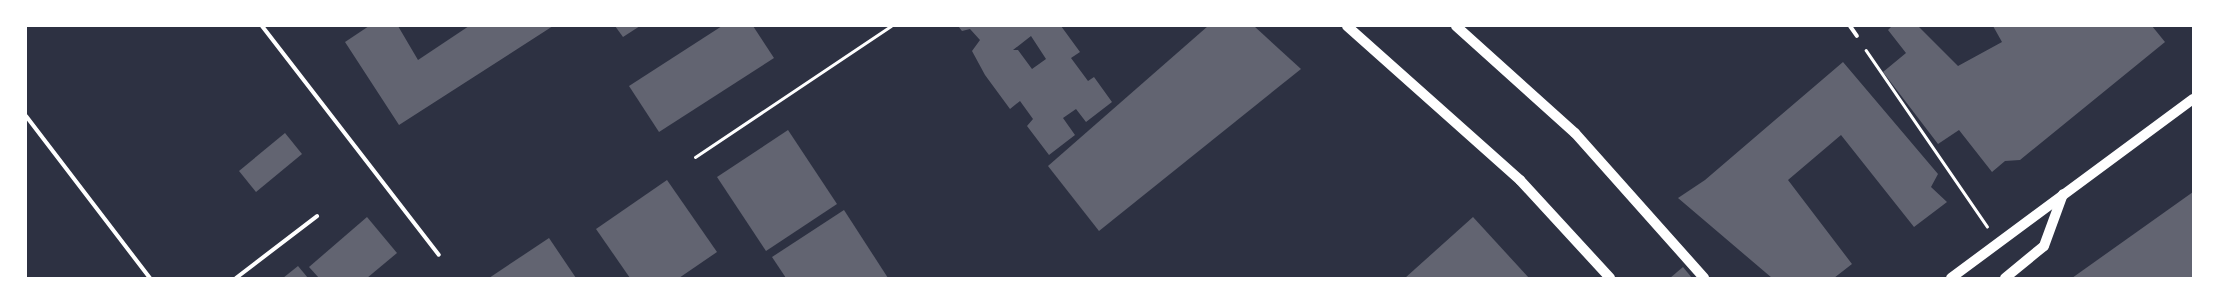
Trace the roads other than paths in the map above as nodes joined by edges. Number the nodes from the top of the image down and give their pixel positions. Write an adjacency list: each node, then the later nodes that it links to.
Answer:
1 (262, 26): 12 (street)
2 (891, 26): 9 (lane)
3 (1348, 26): 15 (main road)
4 (1456, 26): 16 (main road)
5 (1850, 26): 6 (street)
6 (1857, 36)
7 (2193, 99): 10 (main road)
8 (26, 116): 13 (street)
9 (695, 157)
10 (2063, 194): 17 (main road); 18 (main road)
11 (316, 216): 14 (street)
12 (439, 255)
13 (150, 278)
14 (236, 278)
15 (1610, 278)
16 (1704, 278)
17 (1951, 278)
18 (2005, 278)

